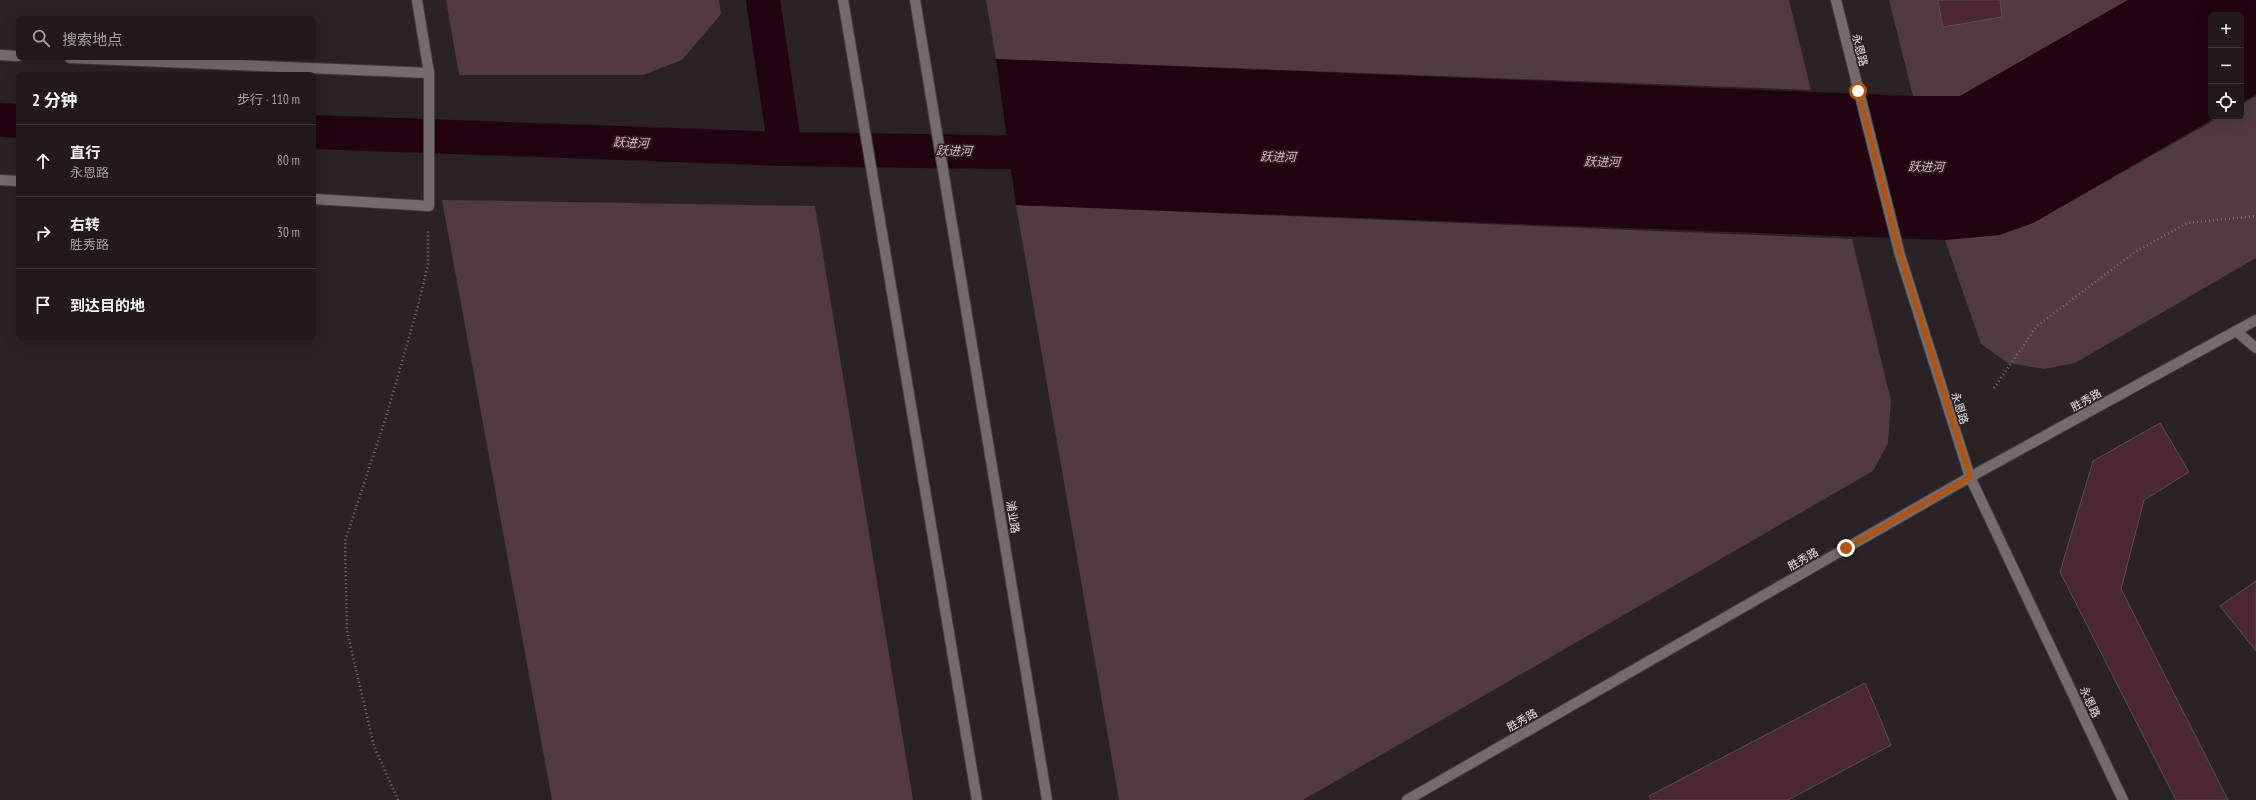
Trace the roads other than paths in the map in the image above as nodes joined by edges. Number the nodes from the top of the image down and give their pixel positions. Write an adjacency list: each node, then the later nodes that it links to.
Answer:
1 (417, 0): 8 (street)
2 (843, 0): 16 (street)
3 (915, 0): 17 (street, 浦业路)
4 (1836, 0): 15 (street, 永恩路)
5 (0, 55): 6 (street)
6 (16, 56)
7 (118, 60): 8 (street)
8 (428, 73): 11 (street)
9 (0, 180): 10 (street)
10 (16, 181)
11 (316, 199)
12 (2256, 320): 13 (street, 胜秀路)
13 (2236, 331): 14 (street); 15 (street, 胜秀路)
14 (2256, 348)
15 (1970, 477): 18 (street, 胜秀路); 19 (street, 永恩路)
16 (977, 800)
17 (1047, 800)
18 (1407, 800)
19 (2123, 800)

